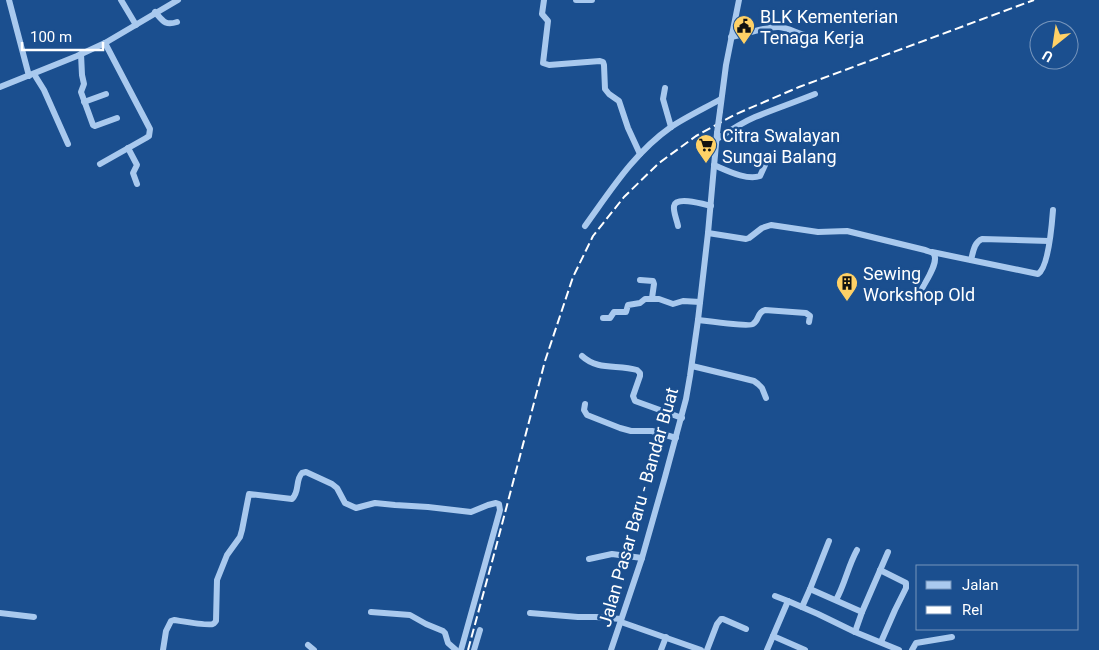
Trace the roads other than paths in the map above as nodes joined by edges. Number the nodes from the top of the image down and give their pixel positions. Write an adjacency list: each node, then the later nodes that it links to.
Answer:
1 (9, 0): 15 (street)
2 (121, 0): 10 (street)
3 (178, 0): 8 (street)
4 (544, 0): 27 (street)
5 (576, 0): 6 (street)
6 (592, 0)
7 (739, 0): 12 (street, Jalan Pasar Baru - Bandar Buat)
8 (155, 12): 9 (street); 10 (street)
9 (177, 22)
10 (136, 25): 13 (street)
11 (810, 36): 12 (street)
12 (731, 37): 20 (street, Jalan Pasar Baru - Bandar Buat)
13 (106, 43): 14 (street); 26 (street)
14 (81, 54): 15 (street); 21 (street)
15 (32, 75): 16 (street); 25 (street)
16 (0, 87)
17 (665, 88): 23 (street)
18 (106, 94): 21 (street)
19 (815, 94): 24 (street)
20 (721, 99): 23 (street); 24 (street, Jalan Pasar Baru - Bandar Buat, bridge)
21 (84, 102): 22 (street)
22 (117, 118)
23 (671, 127): 27 (street)
24 (717, 136): 29 (street, Jalan Pasar Baru - Bandar Buat)
25 (68, 144)
26 (128, 148): 28 (street); 31 (street)
27 (640, 154): 34 (street)
28 (100, 164)
29 (714, 165): 30 (street); 32 (street, Jalan Pasar Baru - Bandar Buat)
30 (765, 165)
31 (137, 184)
32 (711, 206): 35 (street); 36 (street, Jalan Pasar Baru - Bandar Buat)
33 (1053, 210): 37 (street)
34 (585, 226)
35 (678, 226)
36 (708, 233): 38 (street); 43 (street, Jalan Pasar Baru - Bandar Buat)
37 (1049, 241): 39 (street); 39 (street)
38 (931, 252): 39 (street); 41 (street)
39 (971, 260)
40 (640, 280): 42 (street)
41 (921, 291)
42 (652, 298): 43 (street); 44 (street)
43 (700, 302): 45 (street, Jalan Pasar Baru - Bandar Buat)
44 (603, 318)
45 (698, 320): 46 (street); 48 (street, Jalan Pasar Baru - Bandar Buat)
46 (809, 322)
47 (582, 356): 51 (street)
48 (692, 366): 49 (street); 51 (street, Jalan Pasar Baru - Bandar Buat)
49 (766, 398)
50 (585, 404): 52 (street)
51 (682, 418): 52 (street, Jalan Pasar Baru - Bandar Buat)
52 (676, 438): 57 (street, Jalan Pasar Baru - Bandar Buat)
53 (829, 541): 59 (street)
54 (857, 550): 61 (street)
55 (888, 552): 58 (street)
56 (589, 558): 57 (street)
57 (642, 558): 69 (street, Jalan Pasar Baru - Bandar Buat)
58 (880, 570): 65 (street); 77 (street)
59 (810, 589): 61 (street); 63 (street)
60 (775, 596): 62 (street)
61 (836, 600): 65 (street)
62 (788, 601): 63 (street); 73 (street)
63 (802, 607): 72 (street)
64 (371, 612): 80 (street)
65 (862, 612): 72 (street)
66 (0, 613): 68 (street)
67 (530, 613): 69 (street)
68 (34, 617)
69 (621, 620): 74 (street); 83 (street, Jalan Pasar Baru - Bandar Buat)
70 (746, 629): 86 (street)
71 (480, 630): 82 (street)
72 (854, 632): 77 (street)
73 (773, 636): 87 (street); 88 (street)
74 (666, 637): 84 (street); 85 (street)
75 (952, 637): 90 (street)
76 (308, 645): 79 (street)
77 (883, 645): 89 (street)
78 (163, 650): 81 (street)
79 (314, 650)
80 (456, 650)
81 (461, 650)
82 (474, 650)
83 (611, 650)
84 (661, 650)
85 (701, 650)
86 (707, 650)
87 (767, 650)
88 (805, 650)
89 (899, 650)
90 (912, 650)

